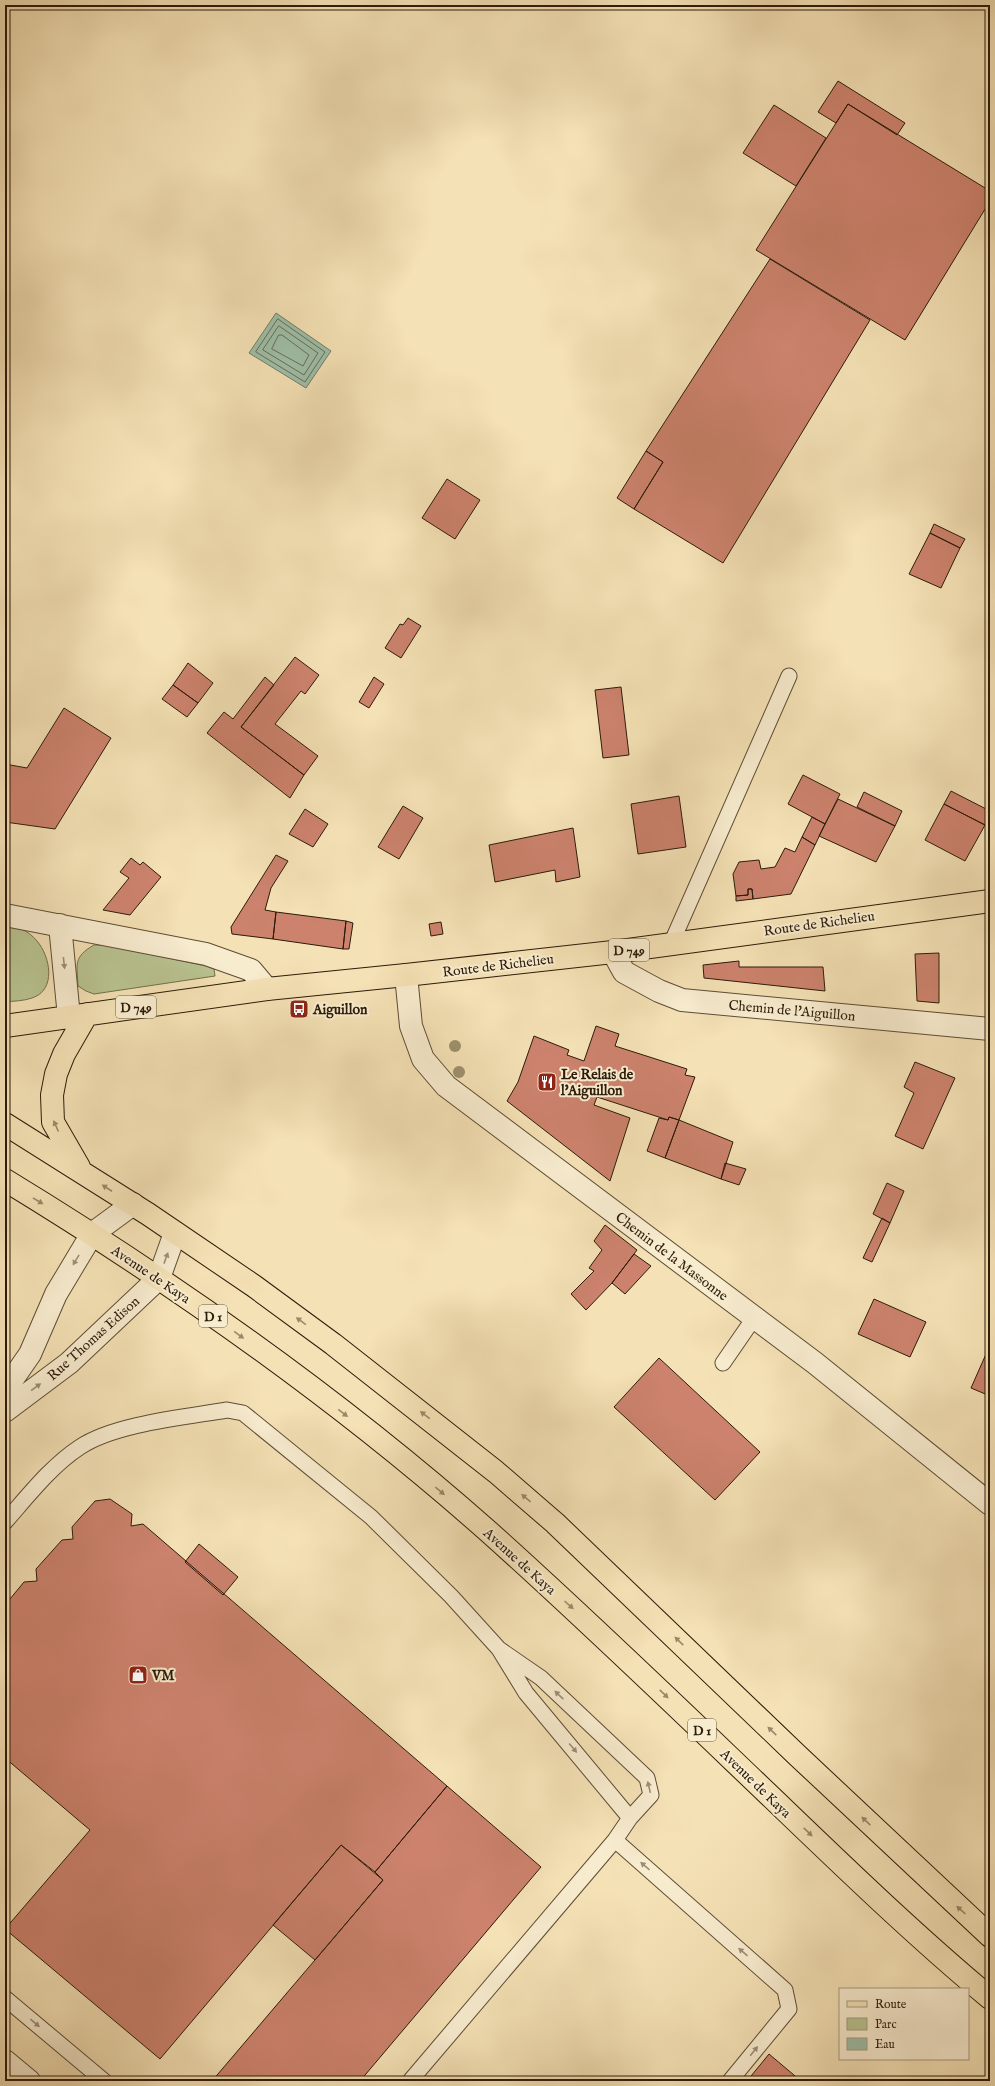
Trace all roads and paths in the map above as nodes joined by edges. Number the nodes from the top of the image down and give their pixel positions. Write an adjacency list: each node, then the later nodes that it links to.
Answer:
1 (790, 676): 5 (lane)
2 (990, 901): 5 (main road, Route de Richelieu / D 749)
3 (5, 914): 4 (street)
4 (60, 925): 8 (street); 9 (street, one-way to 9)
5 (671, 944): 6 (main road, Route de Richelieu / D 749)
6 (613, 952): 7 (main road, Route de Richelieu / D 749); 11 (street, Chemin de l'Aiguillon)
7 (406, 976): 8 (main road, Route de Richelieu / D 749); 19 (street, Chemin de la Massonne)
8 (267, 989): 9 (main road, Route de Richelieu / D 749)
9 (78, 1016): 10 (main road, Route de Richelieu / D 749); 13 (main road, one-way to 9)
10 (5, 1026)
11 (990, 1029)
12 (5, 1124): 13 (main road)
13 (82, 1172): 15 (main road, one-way to 13)
14 (5, 1180): 17 (main road, Avenue de Kaya / D 1, one-way to 17)
15 (133, 1204): 16 (main road); 17 (street, Rue Thomas Edison)
16 (175, 1233): 18 (street, Rue Thomas Edison, one-way to 16); 28 (main road, one-way to 16)
17 (92, 1234): 18 (main road, Avenue de Kaya / D 1); 21 (street, Rue Thomas Edison, one-way to 21)
18 (159, 1278): 22 (street, Rue Thomas Edison, one-way to 18); 30 (main road, Avenue de Kaya / D 1, one-way to 30)
19 (754, 1318): 20 (lane); 23 (street, Chemin de la Massonne)
20 (723, 1363)
21 (5, 1390)
22 (5, 1410)
23 (990, 1504)
24 (5, 1522): 25 (lane)
25 (499, 1649): 26 (lane, one-way to 26); 26 (lane, one-way to 25)
26 (630, 1818): 27 (lane)
27 (615, 1840): 34 (lane); 35 (lane, one-way to 27)
28 (990, 1936)
29 (5, 1998): 33 (lane, one-way to 33)
30 (990, 1998)
31 (5, 2061): 32 (street)
32 (29, 2081)
33 (104, 2081)
34 (410, 2081)
35 (730, 2081)

